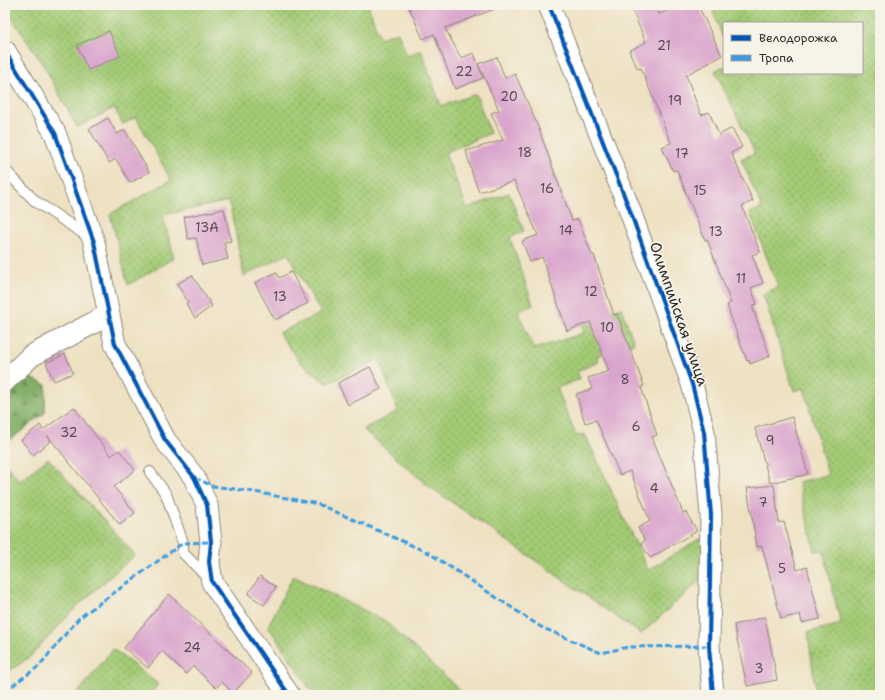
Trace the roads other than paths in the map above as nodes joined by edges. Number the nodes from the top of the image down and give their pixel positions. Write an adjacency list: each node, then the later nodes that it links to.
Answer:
1 (549, 5): 10 (street, Олимпийская улица)
2 (5, 51): 4 (street)
3 (5, 170): 4 (lane)
4 (94, 242): 5 (street)
5 (108, 316): 6 (street); 8 (street)
6 (5, 381)
7 (150, 472): 8 (lane)
8 (212, 582): 9 (street)
9 (289, 695)
10 (713, 695)

